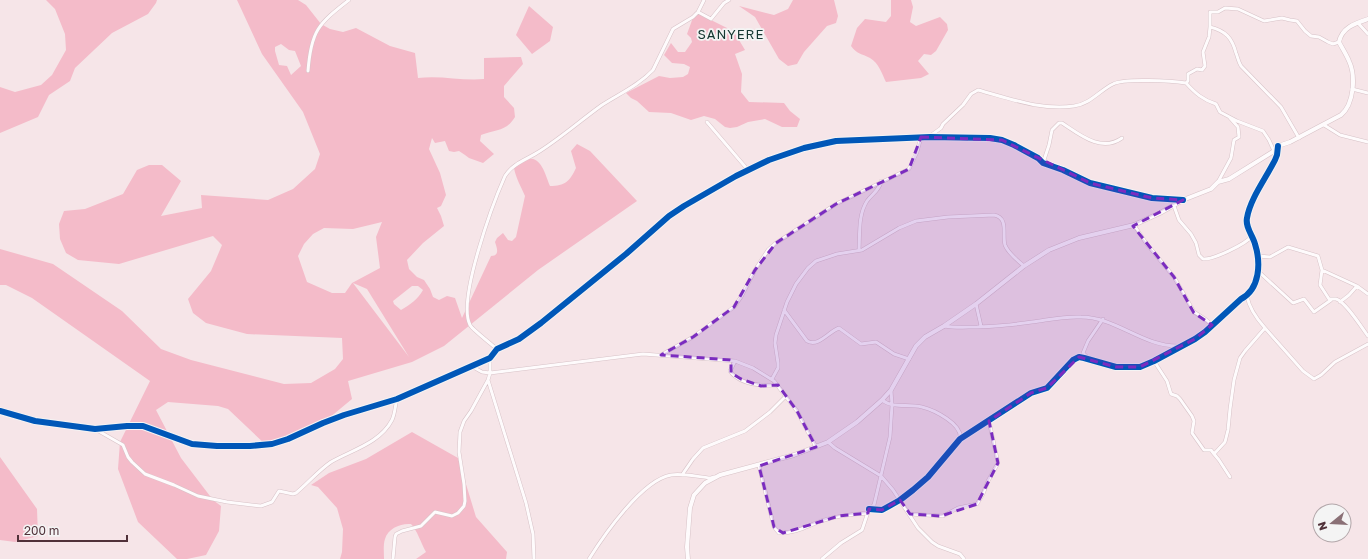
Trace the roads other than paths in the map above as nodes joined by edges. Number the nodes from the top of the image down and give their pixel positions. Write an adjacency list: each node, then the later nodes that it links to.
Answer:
1 (349, 0): 10 (street)
2 (704, 0): 4 (street)
3 (729, 0): 4 (street)
4 (698, 12): 52 (street)
5 (1368, 19): 6 (street)
6 (1358, 23): 8 (street); 9 (street)
7 (1210, 27): 9 (street); 11 (street); 20 (street)
8 (1368, 34)
9 (1339, 42): 12 (street)
10 (308, 71)
11 (1186, 83): 14 (street); 18 (street)
12 (1352, 89): 13 (street); 16 (street)
13 (1368, 93)
14 (1229, 116): 23 (street); 27 (street)
15 (707, 122): 25 (street)
16 (1324, 125): 20 (street); 21 (street)
17 (921, 137): 18 (street); 25 (street); 26 (street)
18 (930, 137): 24 (street)
19 (1122, 138): 24 (street)
20 (1299, 138): 22 (street)
21 (1368, 142)
22 (1278, 146): 23 (street); 31 (street)
23 (1274, 152): 27 (street)
24 (1043, 162): 28 (street)
25 (748, 170): 52 (street)
26 (881, 181): 32 (street); 53 (street)
27 (1218, 182): 28 (street)
28 (1183, 200): 29 (street)
29 (1174, 206): 30 (street); 31 (street)
30 (1134, 225): 34 (street); 45 (street)
31 (1252, 236): 33 (street)
32 (859, 250): 34 (street); 43 (street)
33 (1258, 256): 35 (street); 36 (street)
34 (1024, 266): 42 (street)
35 (1322, 270): 37 (street); 40 (street)
36 (1259, 272): 39 (street); 40 (street)
37 (1357, 286): 38 (street); 41 (street)
38 (1368, 294)
39 (1247, 296): 45 (street); 48 (street)
40 (1331, 300): 41 (street)
41 (1340, 302): 49 (street)
42 (976, 304): 46 (street); 47 (street)
43 (784, 310): 56 (street); 61 (street)
44 (1103, 319): 47 (street); 50 (street); 55 (street)
45 (1212, 325): 50 (street)
46 (944, 326): 47 (street); 56 (street)
47 (981, 326)
48 (1265, 328): 51 (street); 75 (street)
49 (1368, 336)
50 (1186, 344): 58 (street)
51 (1368, 344)
52 (497, 349): 54 (street)
53 (661, 355): 57 (street); 60 (street)
54 (490, 358): 59 (street); 60 (street)
55 (1089, 359): 58 (street); 70 (street)
56 (909, 360): 64 (street)
57 (735, 361): 61 (street); 63 (street)
58 (1154, 361): 75 (street)
59 (473, 367): 60 (street); 66 (street)
60 (490, 373): 62 (street)
61 (772, 379): 63 (street)
62 (488, 380): 85 (street); 86 (street)
63 (778, 385): 65 (street)
64 (891, 390): 67 (street); 68 (street)
65 (786, 396): 74 (street); 77 (street)
66 (397, 399): 71 (street); 71 (street)
67 (882, 400): 68 (street); 73 (street)
68 (892, 405): 72 (street); 79 (street)
69 (0, 411): 71 (street)
70 (989, 421): 72 (street); 84 (street)
71 (95, 429)
72 (960, 439): 81 (street)
73 (828, 442): 74 (street); 79 (street)
74 (816, 447): 76 (street)
75 (1214, 454): 80 (street)
76 (759, 466): 78 (street); 83 (street)
77 (682, 475): 78 (street); 87 (street)
78 (720, 475): 88 (street)
79 (881, 476): 81 (street); 82 (street)
80 (1230, 477)
81 (900, 500): 82 (street); 84 (street)
82 (869, 509): 83 (street)
83 (868, 514): 89 (street)
84 (910, 514): 90 (street)
85 (393, 559)
86 (534, 559)
87 (589, 559)
88 (688, 559)
89 (822, 559)
90 (964, 559)

